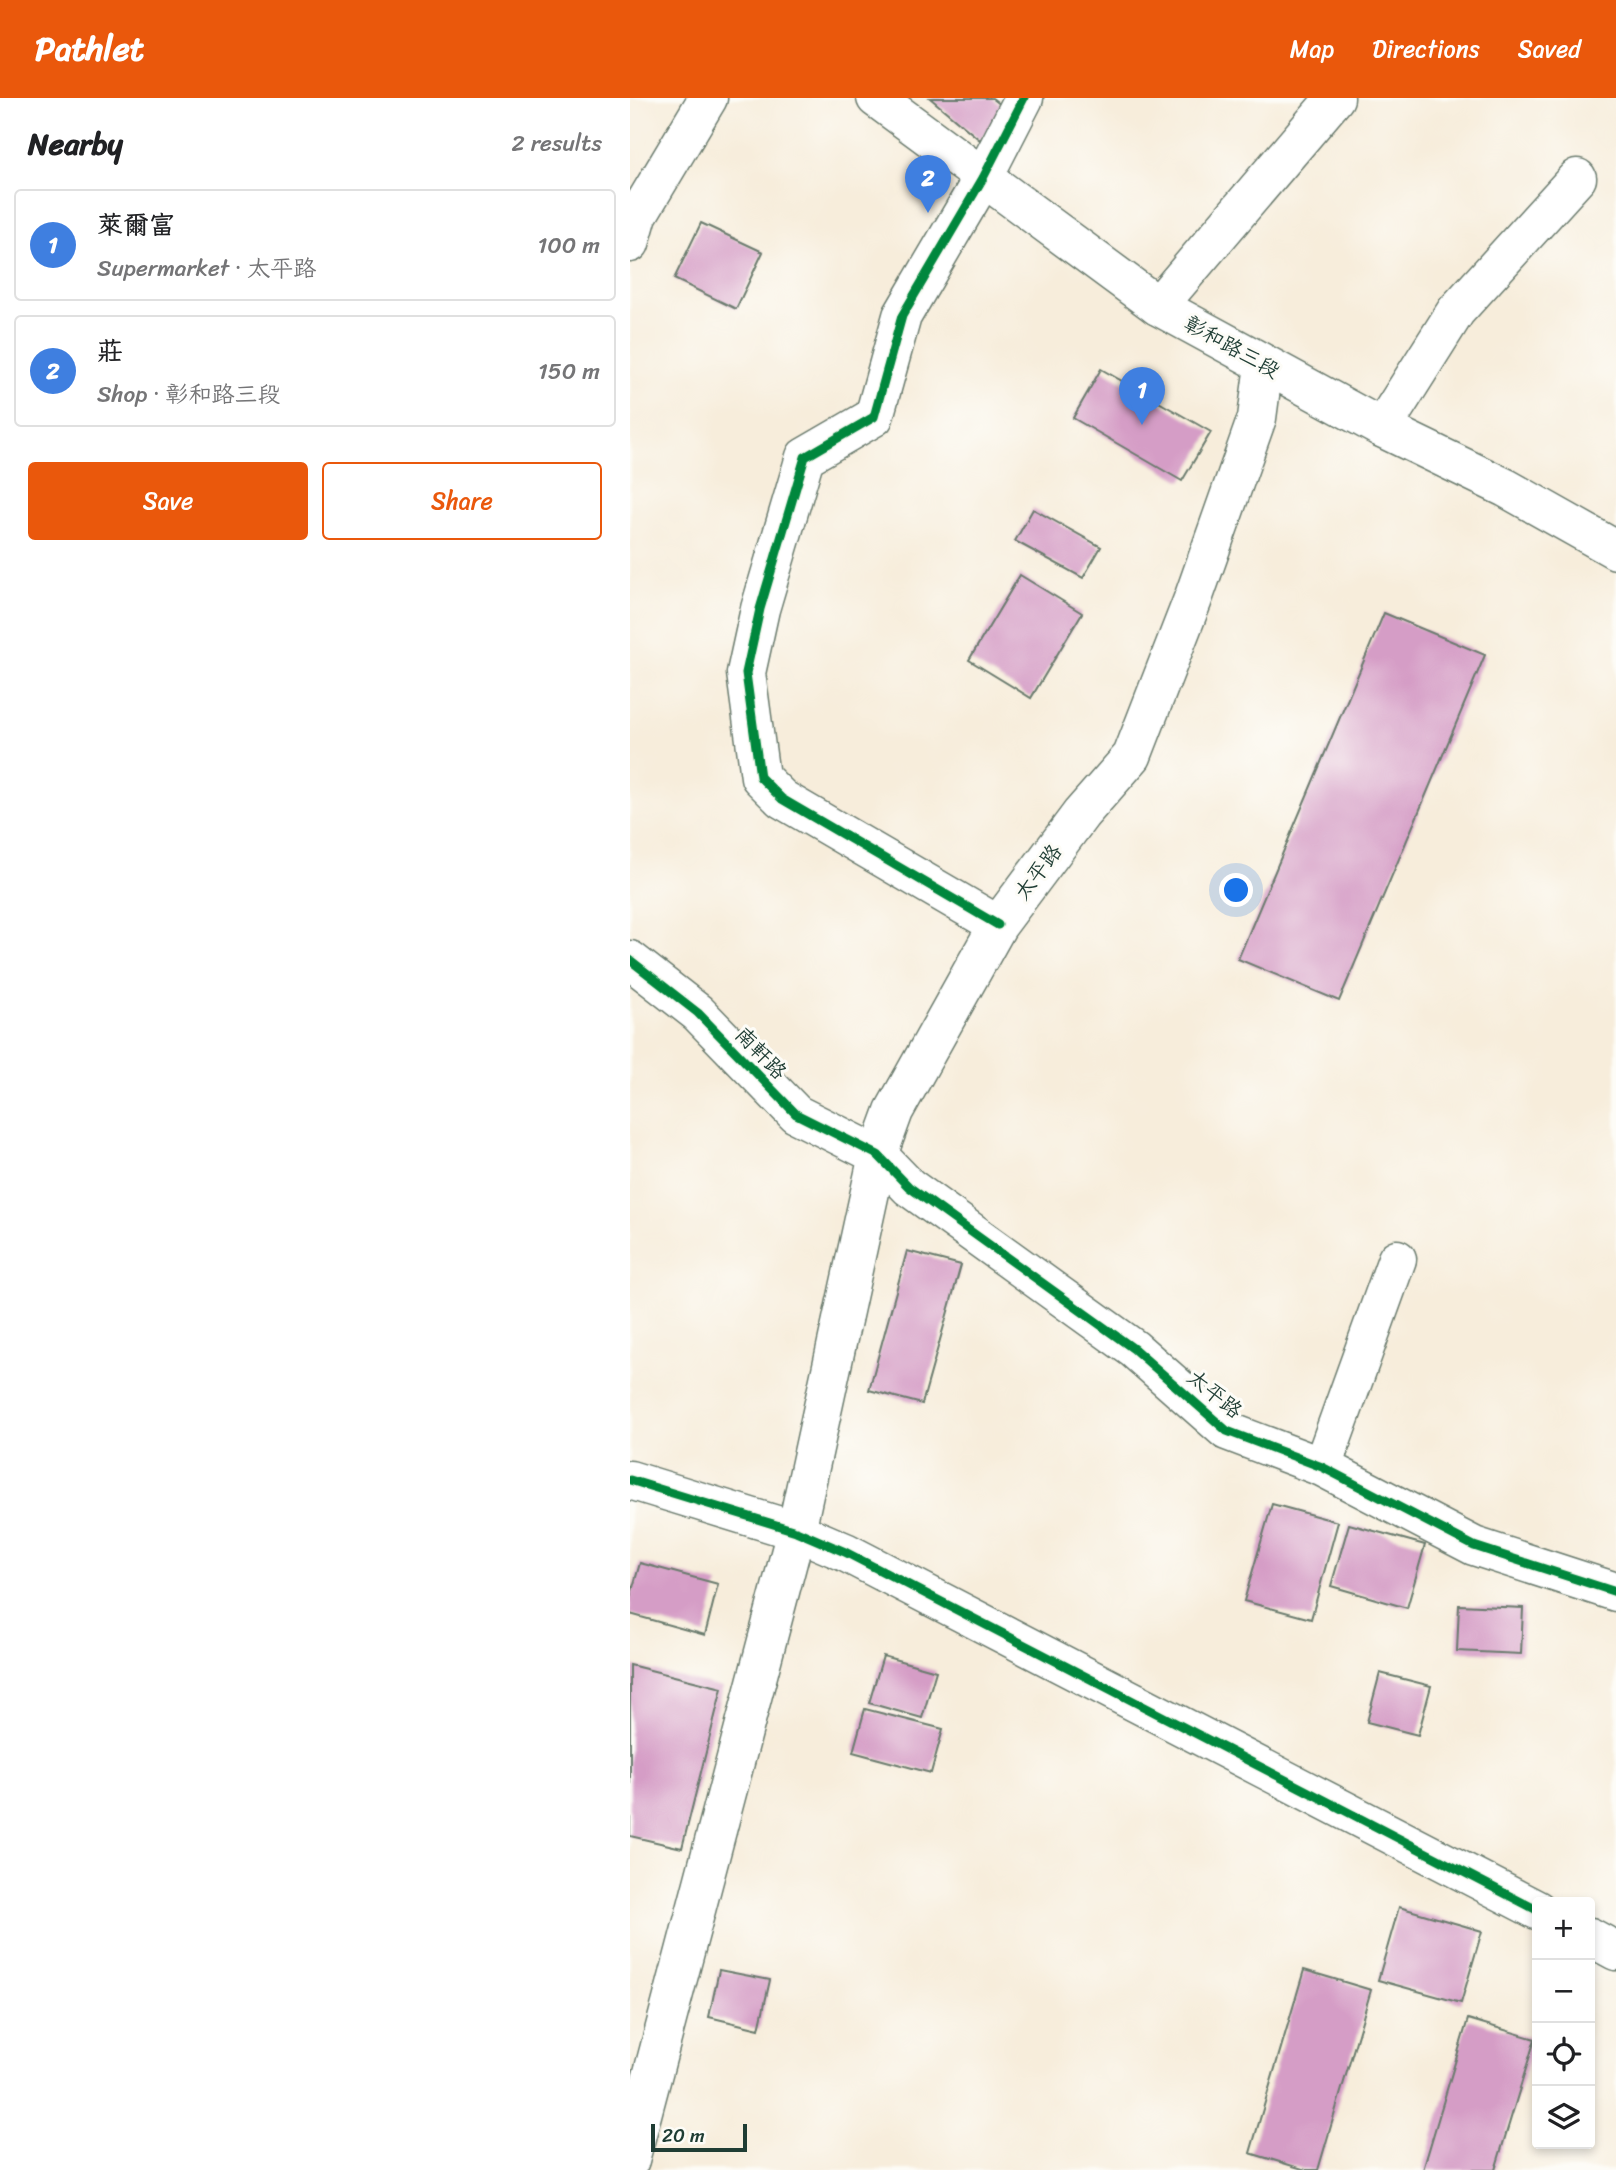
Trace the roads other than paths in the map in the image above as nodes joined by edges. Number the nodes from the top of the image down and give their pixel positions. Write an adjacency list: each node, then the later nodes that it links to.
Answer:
1 (708, 98): 7 (street)
2 (876, 98): 5 (street, 彰和路三段)
3 (1024, 98): 5 (street)
4 (1335, 98): 8 (street)
5 (982, 178): 8 (street, 彰和路三段); 12 (street)
6 (1577, 178): 10 (street)
7 (630, 243)
8 (1158, 306): 9 (street, 彰和路三段)
9 (1264, 365): 10 (street, 彰和路三段); 12 (street, 太平路)
10 (1382, 428): 11 (street, 彰和路三段)
11 (1616, 550)
12 (998, 925): 14 (street, 太平路)
13 (630, 960): 14 (street, 南軒路)
14 (878, 1155): 16 (street, 太平路); 18 (street)
15 (1396, 1259): 16 (street)
16 (1322, 1467): 19 (street, 太平路)
17 (630, 1480): 18 (street)
18 (796, 1531): 20 (street); 23 (street)
19 (1616, 1592)
20 (1532, 1907)
21 (1595, 1940): 22 (street)
22 (1616, 1951)
23 (630, 2160)

